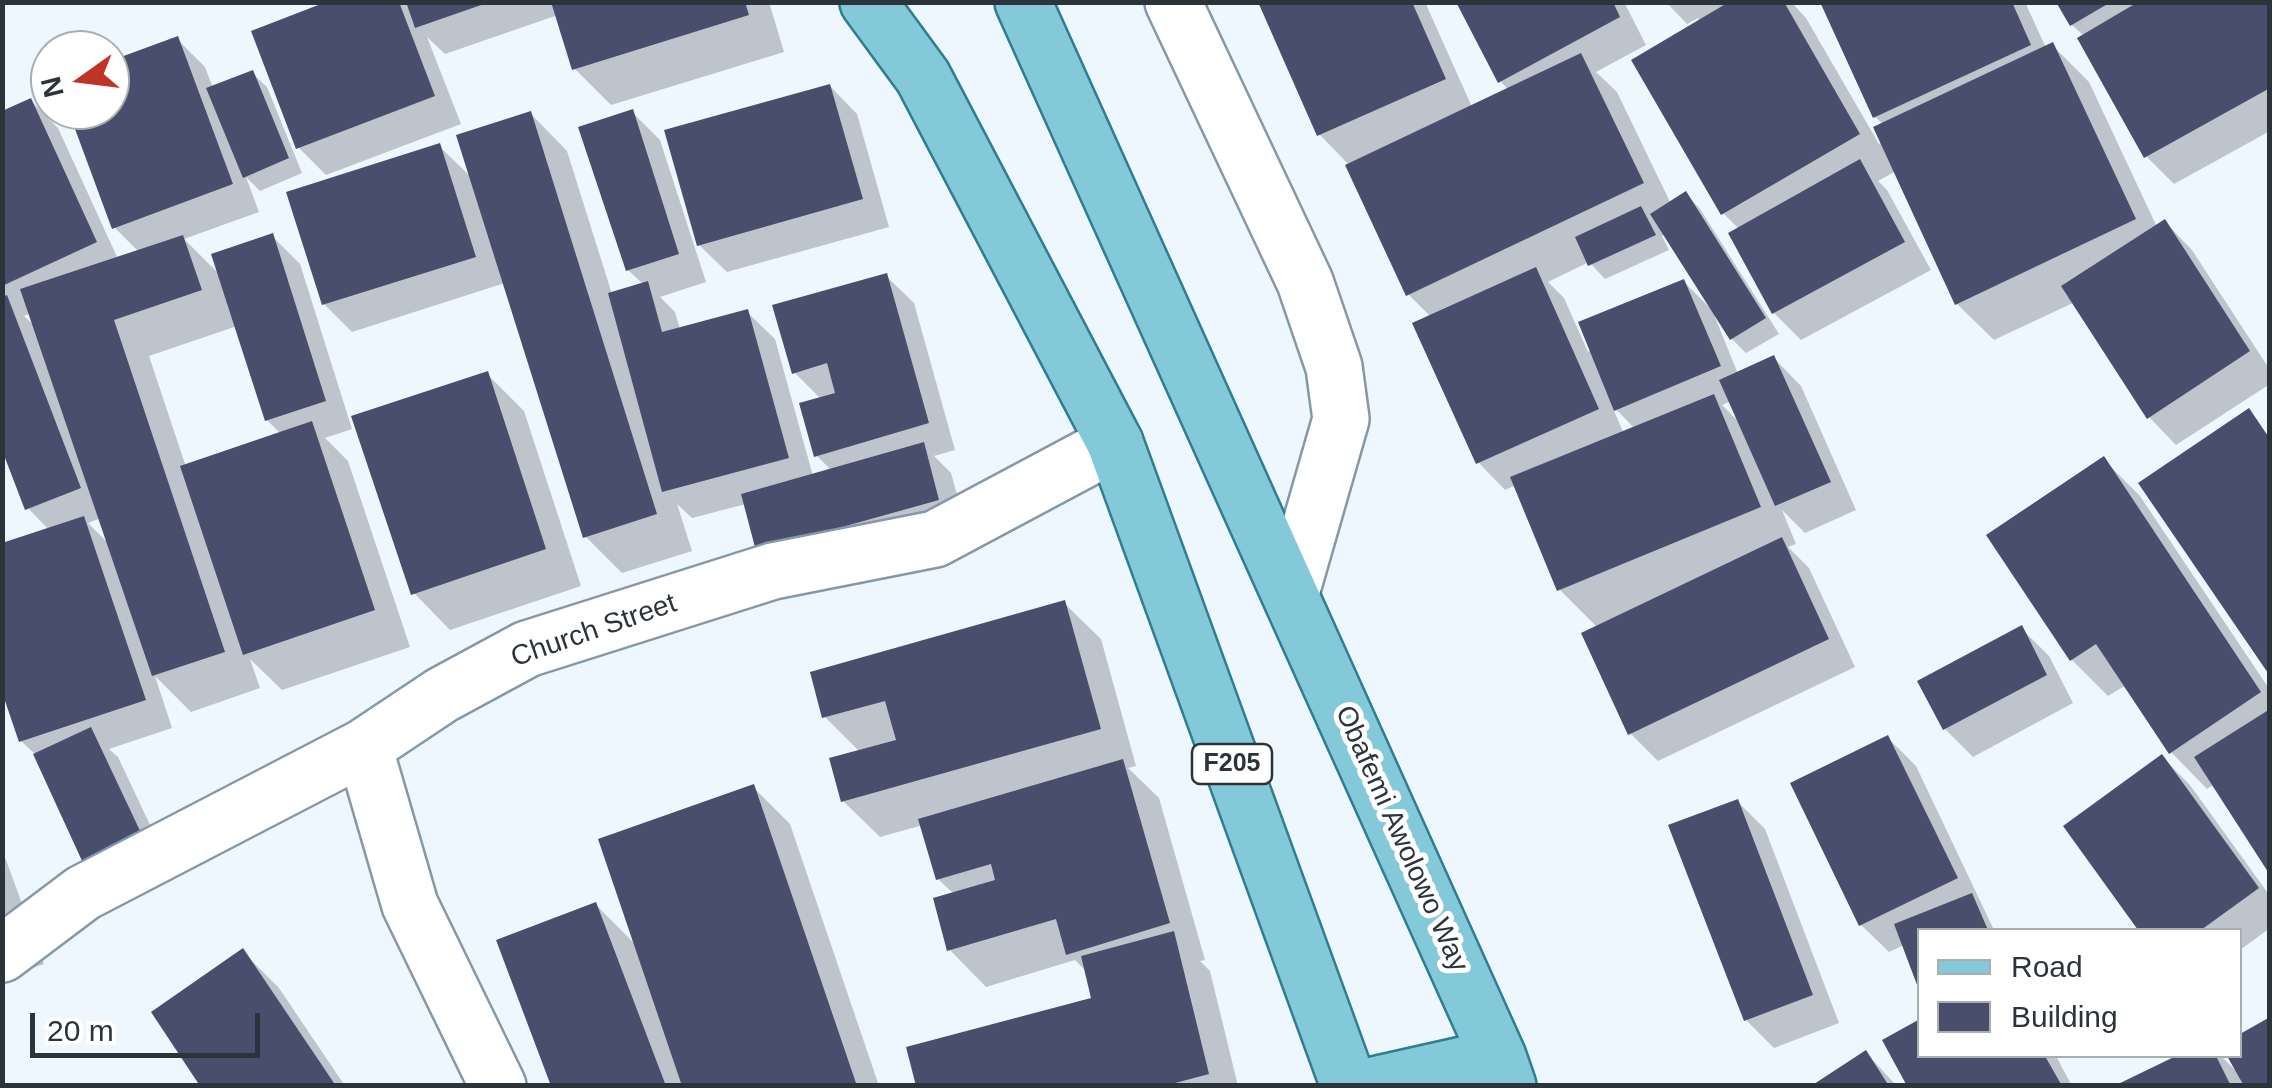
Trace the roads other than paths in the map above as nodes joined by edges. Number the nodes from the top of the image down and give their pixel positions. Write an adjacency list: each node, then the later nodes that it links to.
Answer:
1 (868, 2): 4 (main road, F205)
2 (1023, 2): 5 (main road, Obafemi Awolowo Way)
3 (1173, 2): 5 (street)
4 (1115, 443): 6 (street, Church Street); 10 (main road, F205)
5 (1291, 593): 8 (main road, Obafemi Awolowo Way)
6 (364, 747): 7 (street, Church Street); 9 (street)
7 (2, 954)
8 (1503, 1071): 11 (main road)
9 (498, 1086)
10 (1349, 1086)
11 (1369, 1086)

